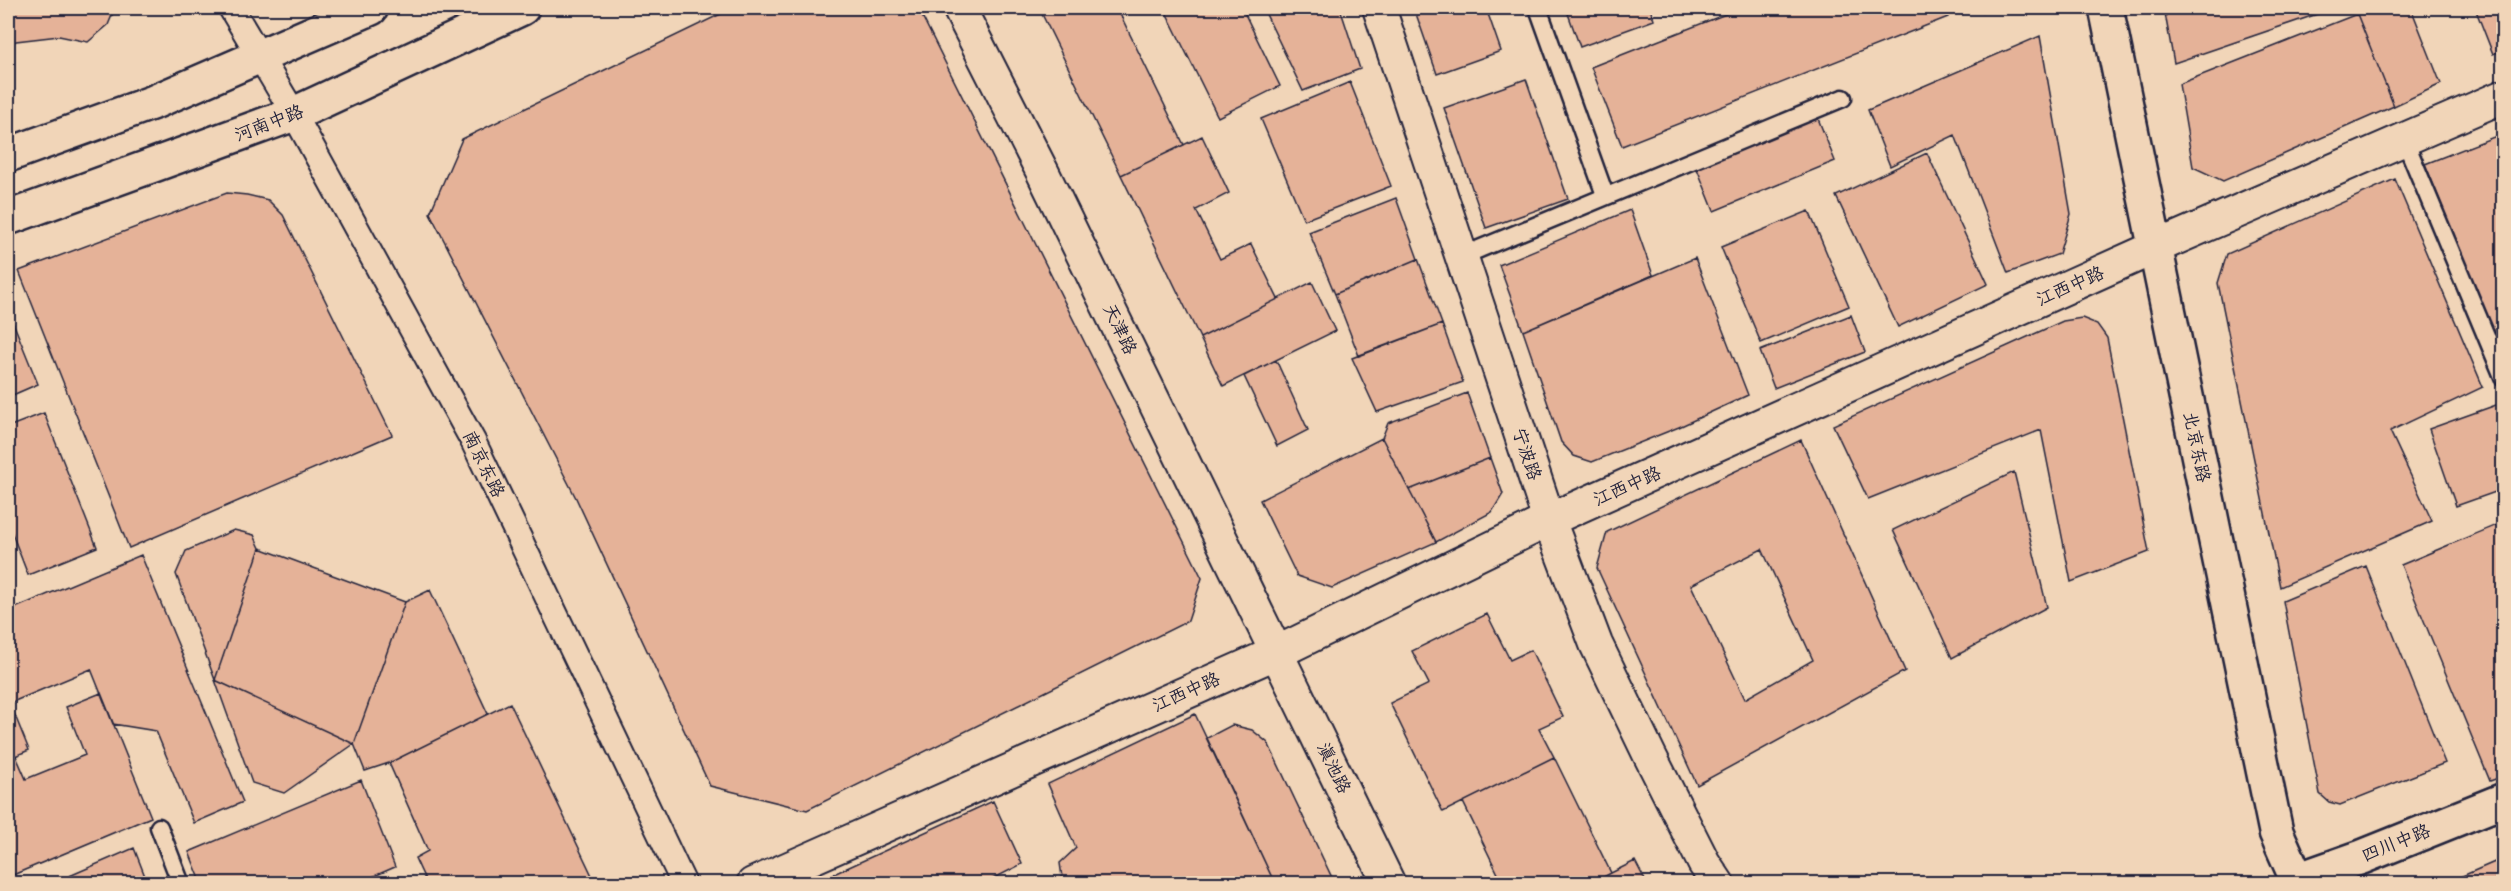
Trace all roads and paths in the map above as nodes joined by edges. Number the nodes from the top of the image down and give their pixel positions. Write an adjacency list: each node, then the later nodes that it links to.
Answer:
1 (231, 8): 8 (street, 南京东路)
2 (371, 8): 8 (main road)
3 (522, 8): 11 (main road, 河南中路)
4 (958, 8): 20 (street, 天津路)
5 (1379, 8): 17 (street, 宁波路)
6 (1538, 8): 14 (lane)
7 (2106, 8): 16 (main road, 北京东路)
8 (261, 56): 11 (street, 南京东路); 13 (main road)
9 (2504, 96): 12 (street, 江西中路)
10 (1843, 98): 14 (lane)
11 (294, 114): 15 (main road, 河南中路); 25 (street, 南京东路)
12 (2405, 141): 16 (street, 江西中路); 18 (lane)
13 (8, 155)
14 (1605, 195): 17 (lane)
15 (8, 218)
16 (2156, 247): 19 (street, 江西中路); 23 (main road, 北京东路)
17 (1461, 257): 19 (street, 宁波路)
18 (2504, 379)
19 (1549, 520): 20 (street, 江西中路); 28 (street, 宁波路)
20 (1278, 652): 26 (street, 江西中路); 27 (street, 滇池路)
21 (2504, 800): 23 (main road, 四川中路)
22 (159, 827): 24 (lane)
23 (2295, 882)
24 (182, 884)
25 (684, 884)
26 (753, 884)
27 (1389, 884)
28 (1718, 884)

